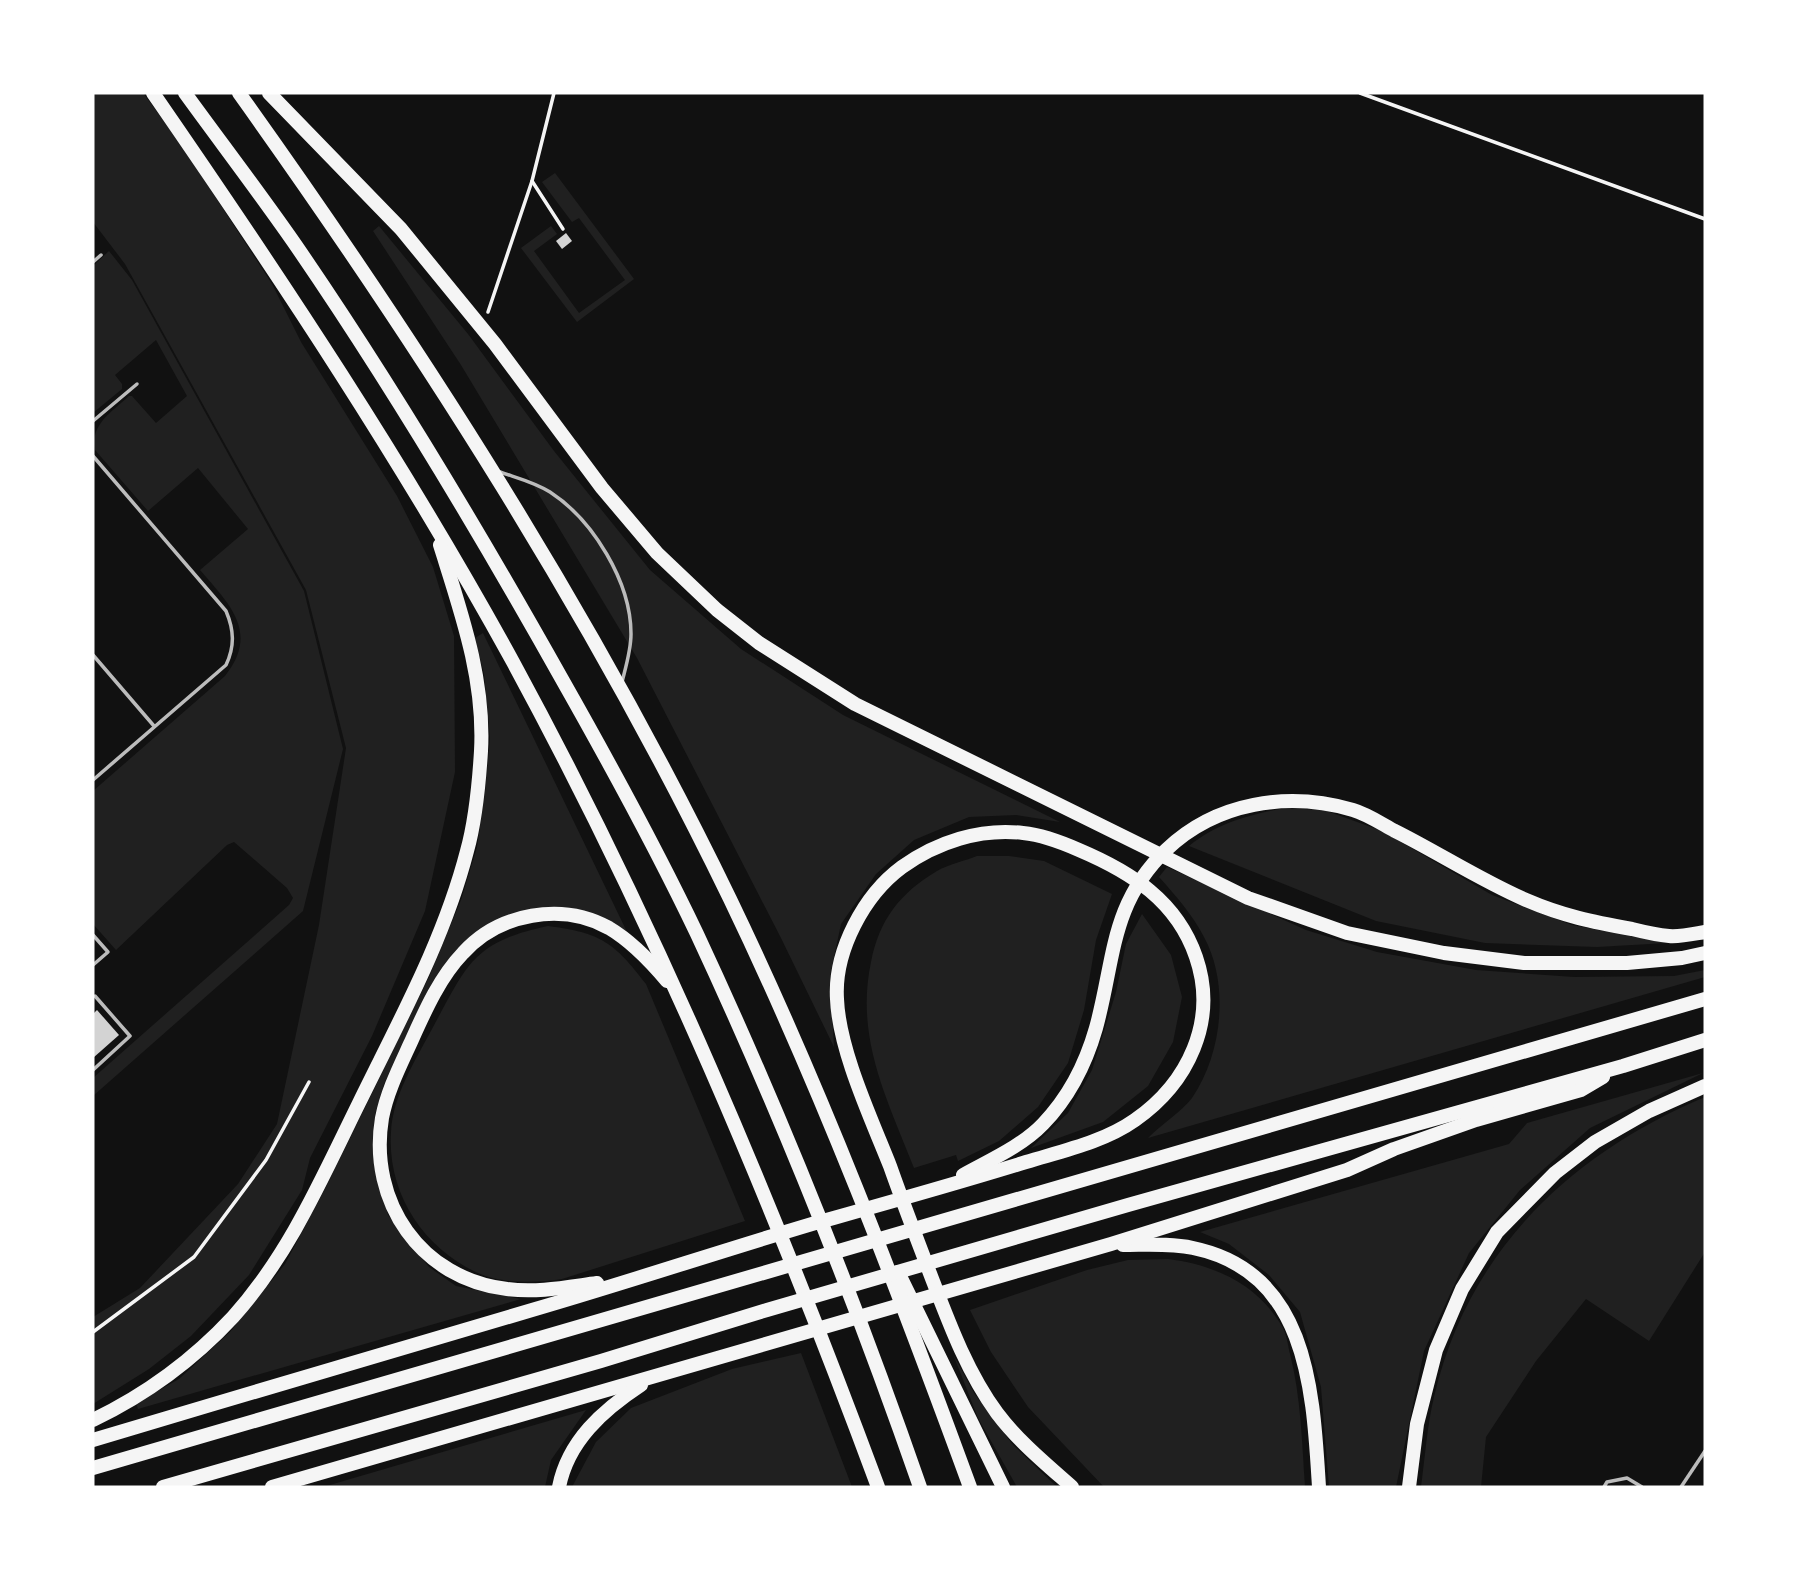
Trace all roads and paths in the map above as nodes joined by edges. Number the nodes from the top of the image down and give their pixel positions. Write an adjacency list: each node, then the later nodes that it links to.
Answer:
1 (153, 93): 17 (highway)
2 (184, 93): 48 (highway)
3 (239, 93): 16 (highway)
4 (269, 93): 24 (highway)
5 (554, 93): 7 (path)
6 (1360, 93): 8 (path)
7 (532, 181): 9 (path); 12 (path)
8 (1705, 219)
9 (563, 229)
10 (101, 255): 11 (lane)
11 (93, 262)
12 (488, 312)
13 (137, 384): 14 (lane)
14 (93, 421)
15 (93, 456): 20 (lane)
16 (492, 470): 19 (highway); 19 (lane)
17 (432, 520): 27 (highway); 40 (highway)
18 (93, 655): 20 (lane)
19 (620, 690): 34 (highway)
20 (155, 726): 21 (lane)
21 (93, 780)
22 (1705, 932): 35 (highway)
23 (93, 934): 25 (lane)
24 (1705, 953)
25 (93, 965)
26 (94, 995): 31 (lane)
27 (681, 997): 37 (highway); 47 (highway)
28 (1705, 999): 43 (highway)
29 (1705, 1040): 30 (highway)
30 (1623, 1066): 36 (highway); 44 (highway)
31 (93, 1070)
32 (309, 1082): 38 (path)
33 (1705, 1086): 53 (highway)
34 (855, 1182): 49 (highway); 50 (highway)
35 (941, 1187): 37 (highway); 51 (highway)
36 (1111, 1244): 39 (highway); 52 (highway)
37 (629, 1279): 41 (highway)
38 (93, 1332)
39 (656, 1376): 45 (highway); 46 (highway)
40 (93, 1420)
41 (93, 1440)
42 (1705, 1451): 56 (lane)
43 (93, 1468)
44 (163, 1487)
45 (272, 1487)
46 (559, 1487)
47 (877, 1487)
48 (920, 1487)
49 (970, 1487)
50 (1003, 1487)
51 (1072, 1487)
52 (1319, 1487)
53 (1409, 1487)
54 (1604, 1487): 55 (lane)
55 (1642, 1487)
56 (1681, 1487)

